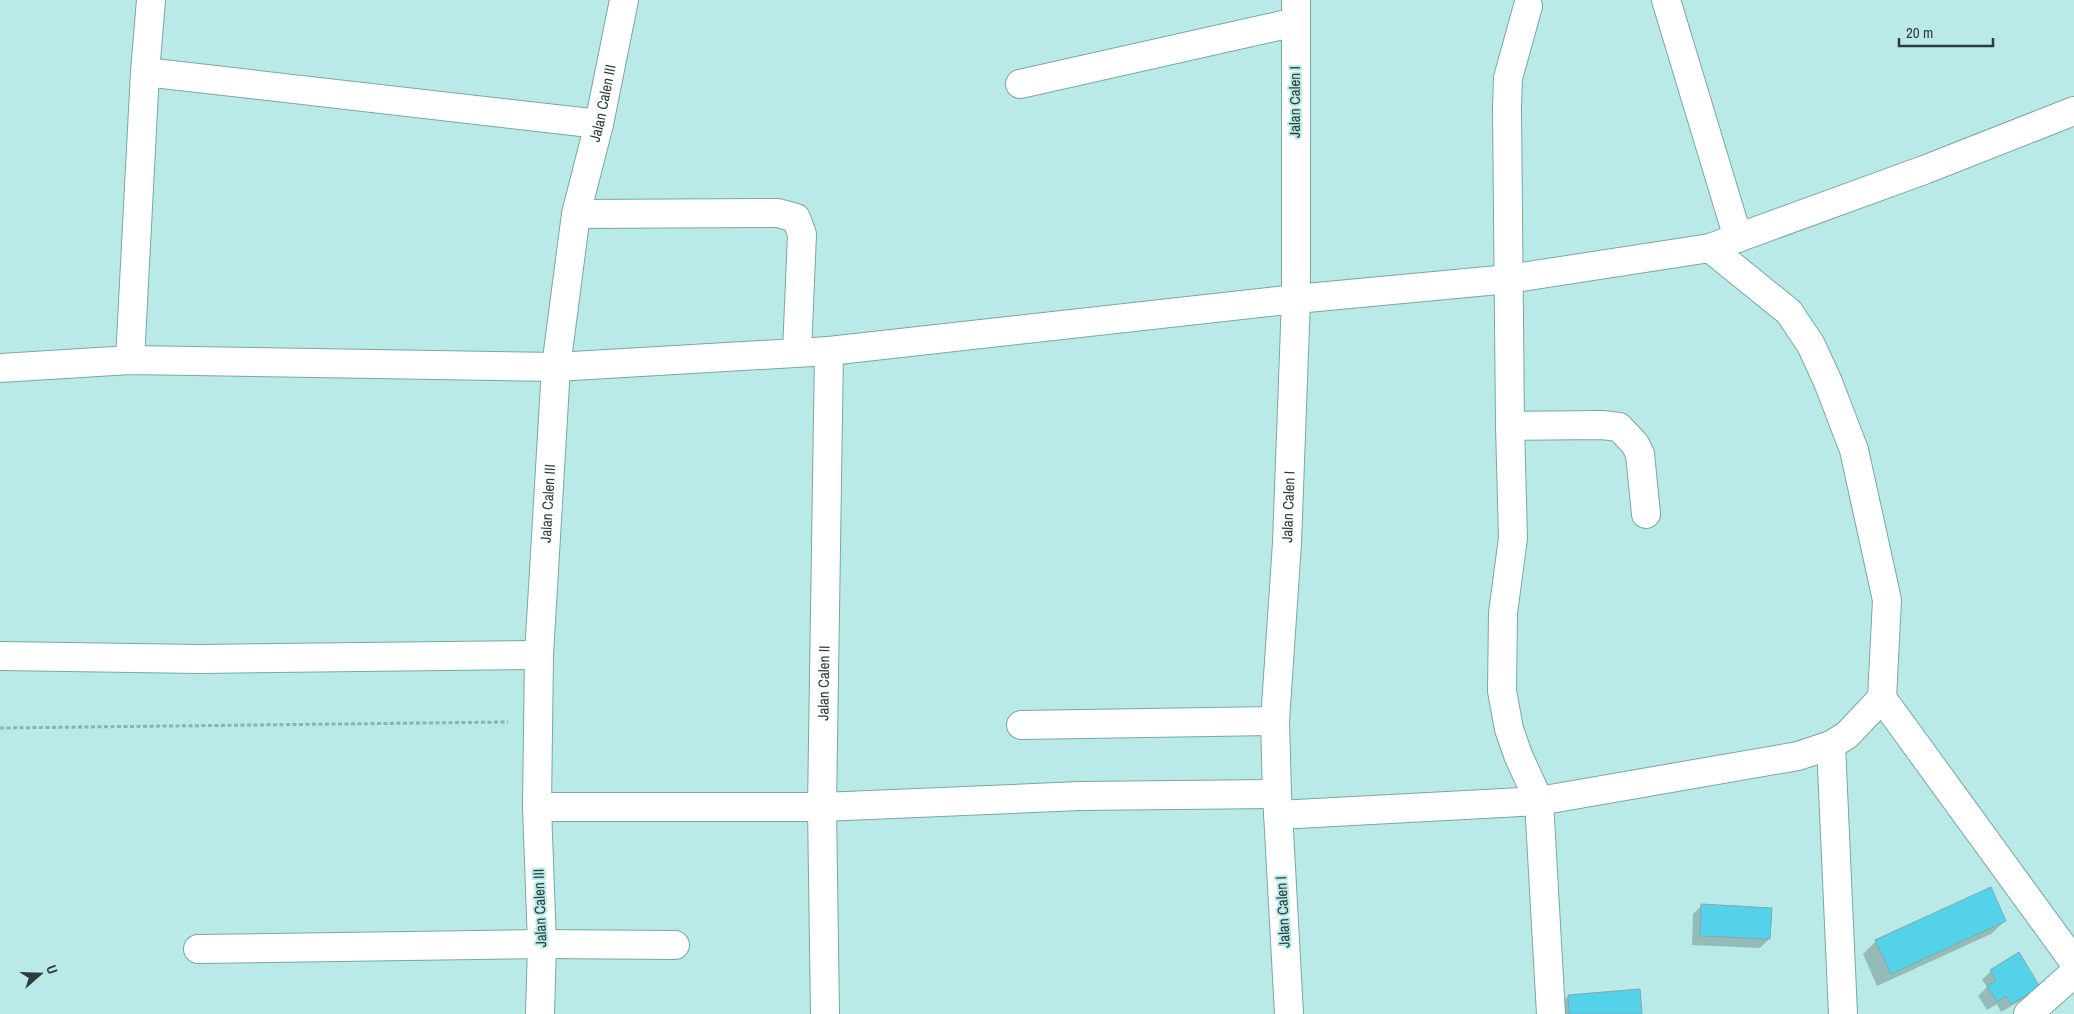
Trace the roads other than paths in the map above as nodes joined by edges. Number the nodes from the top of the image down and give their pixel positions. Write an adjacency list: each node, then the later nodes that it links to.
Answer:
1 (151, 0): 6 (street)
2 (624, 0): 9 (street, Jalan Calen III)
3 (1666, 0): 11 (street)
4 (1528, 6): 13 (street)
5 (1296, 11): 7 (street); 14 (street, Jalan Calen I)
6 (145, 72): 9 (street); 17 (street)
7 (1020, 84)
8 (2074, 111): 11 (street)
9 (598, 124): 10 (street, Jalan Calen III)
10 (576, 214): 16 (street); 18 (street, Jalan Calen III)
11 (1738, 238): 12 (street)
12 (1710, 248): 13 (street); 24 (street)
13 (1509, 279): 14 (street); 20 (street)
14 (1296, 300): 15 (street); 25 (street, Jalan Calen I)
15 (829, 351): 16 (street); 31 (street, Jalan Calen II)
16 (797, 352): 18 (street)
17 (130, 360): 18 (street); 19 (street)
18 (556, 367): 22 (street, Jalan Calen III)
19 (0, 368)
20 (1510, 426): 21 (street); 28 (street)
21 (1646, 514)
22 (540, 655): 23 (street); 30 (street, Jalan Calen III)
23 (0, 656)
24 (1882, 698): 27 (street); 35 (street)
25 (1275, 721): 26 (street); 29 (street, Jalan Calen I)
26 (1021, 725)
27 (1831, 745): 28 (street); 41 (street)
28 (1538, 801): 29 (street); 40 (street)
29 (1278, 804): 31 (street); 39 (street, Jalan Calen I)
30 (537, 807): 31 (street); 32 (street, Jalan Calen III)
31 (822, 807): 38 (street, Jalan Calen II)
32 (542, 944): 33 (street); 34 (street); 37 (street, Jalan Calen III)
33 (675, 945)
34 (198, 950)
35 (2074, 962)
36 (2074, 974): 42 (street)
37 (540, 1014)
38 (825, 1014)
39 (1289, 1014)
40 (1551, 1014)
41 (1844, 1014)
42 (2028, 1014)

